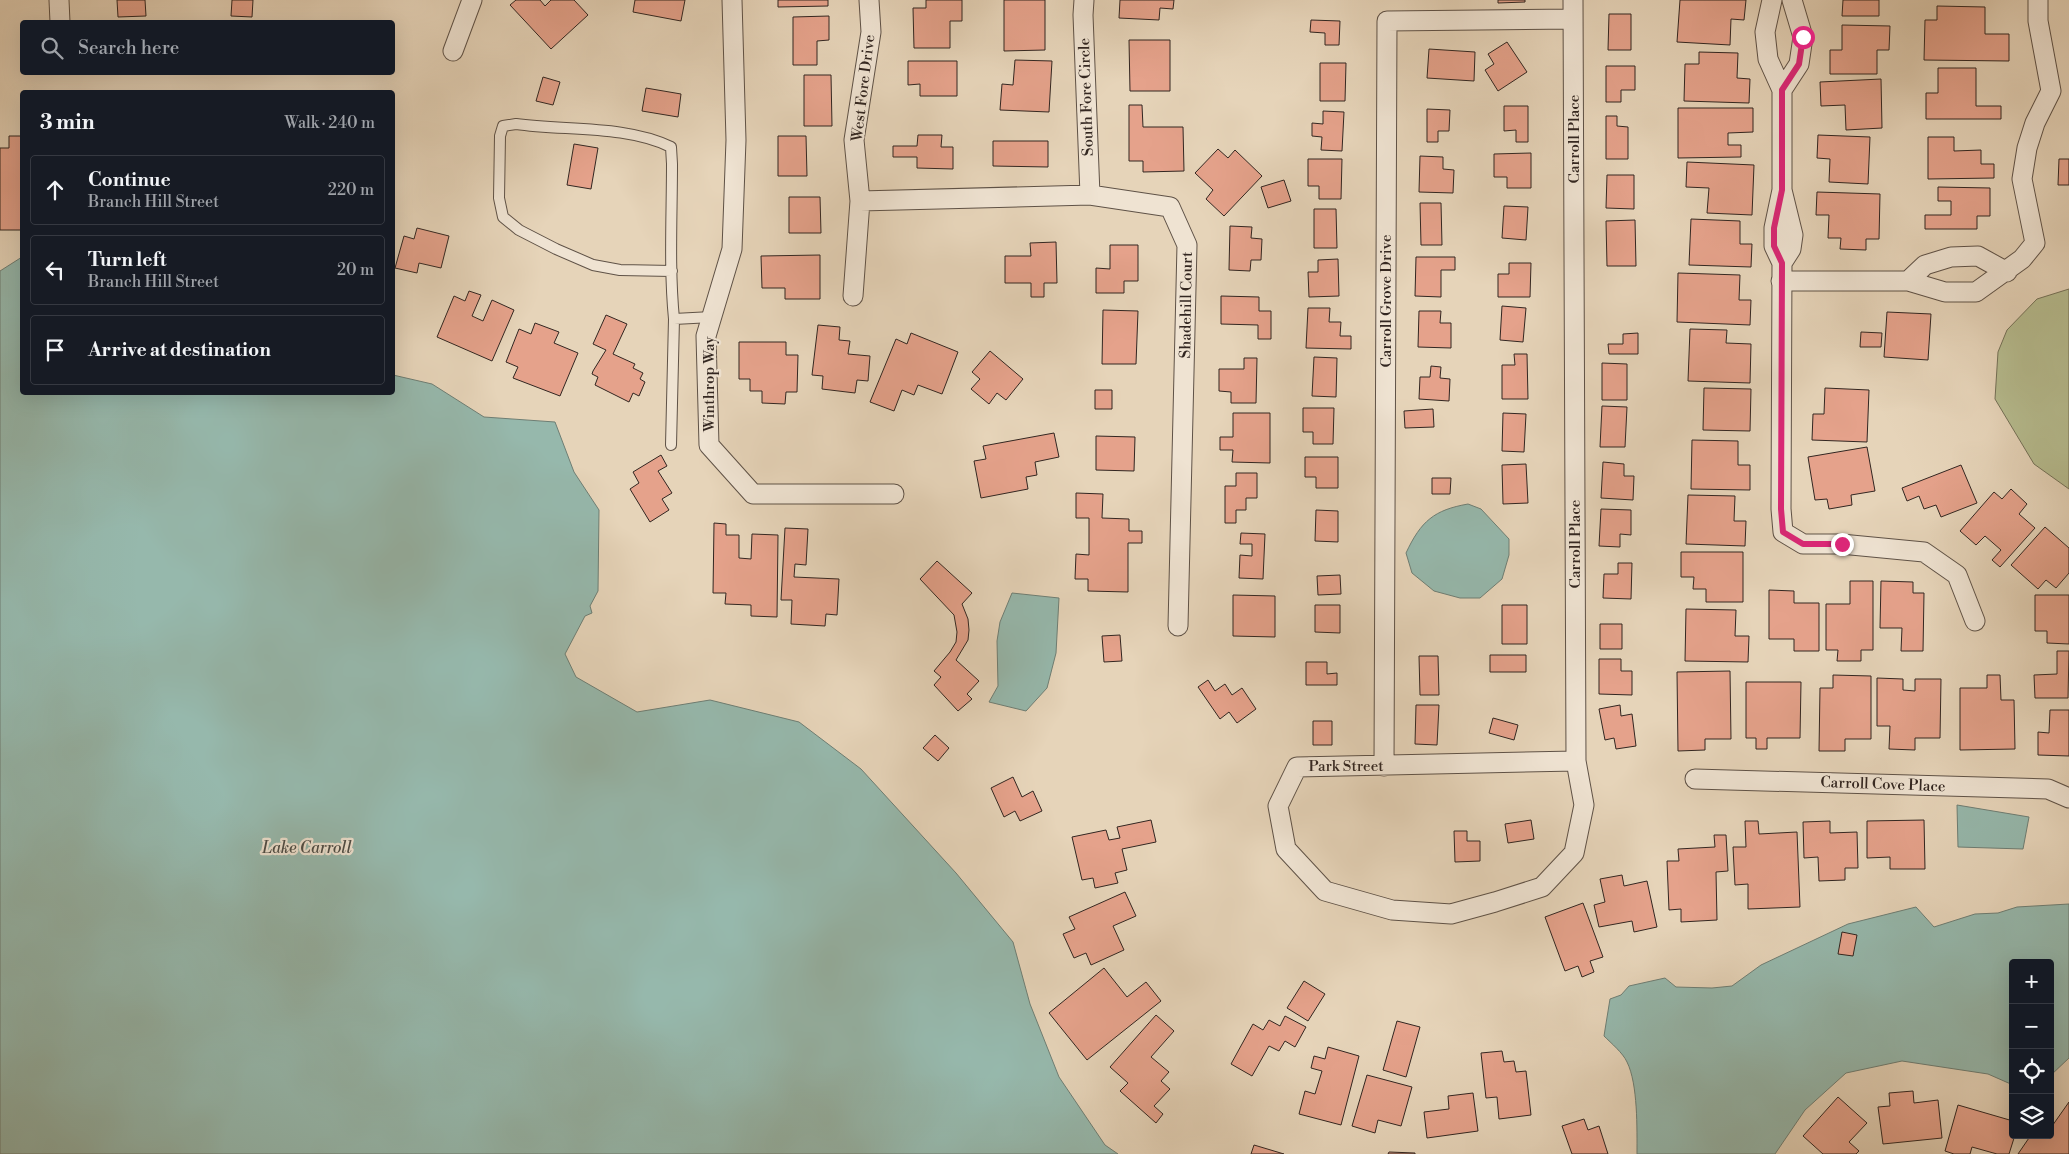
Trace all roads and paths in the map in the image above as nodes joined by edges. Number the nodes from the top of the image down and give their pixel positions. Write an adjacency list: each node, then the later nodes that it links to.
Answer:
1 (59, 0): 10 (street)
2 (472, 0): 11 (street)
3 (732, 0): 20 (street, Winthrop Way)
4 (869, 0): 14 (street, West Fore Drive)
5 (1084, 0): 13 (street, South Fore Circle)
6 (1772, 0): 12 (street)
7 (1792, 0): 12 (street)
8 (2038, 0): 17 (street)
9 (1573, 9): 26 (street, Carroll Place); 27 (street, Carroll Grove Drive)
10 (60, 20)
11 (453, 51)
12 (1782, 90): 16 (street)
13 (1090, 195): 14 (street, Shadehill Court); 25 (street, Shadehill Court)
14 (860, 201): 19 (street, West Fore Drive)
15 (672, 271): 15 (lane); 21 (lane)
16 (1781, 272): 18 (street); 24 (street)
17 (2007, 272): 18 (street); 18 (street)
18 (1908, 281)
19 (853, 296)
20 (712, 317): 21 (lane); 23 (street, Winthrop Way)
21 (674, 319): 22 (lane)
22 (671, 445)
23 (894, 494)
24 (1975, 621)
25 (1178, 626)
26 (1576, 761): 27 (street, Park Street); 30 (street, Carroll Place)
27 (1384, 766): 30 (street, Park Street)
28 (1695, 779): 29 (street, Carroll Cove Place)
29 (2069, 798)
30 (1360, 901)

